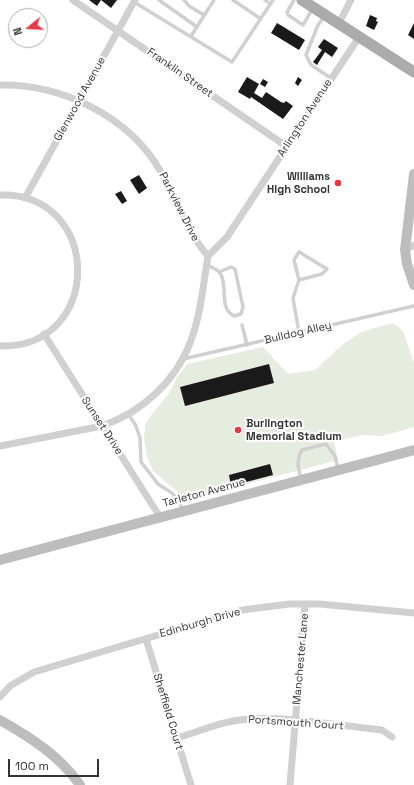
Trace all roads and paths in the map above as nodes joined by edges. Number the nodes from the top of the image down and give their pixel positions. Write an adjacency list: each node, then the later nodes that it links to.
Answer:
1 (73, 0): 16 (street, Franklin Street)
2 (159, 0): 15 (lane)
3 (184, 0): 12 (lane)
4 (214, 0): 12 (lane)
5 (232, 0): 13 (lane)
6 (265, 0): 9 (lane)
7 (351, 0): 14 (street)
8 (135, 1): 16 (street, Glenwood Avenue); 17 (lane)
9 (272, 2): 13 (lane)
10 (304, 2): 10 (lane); 11 (main road)
11 (325, 14): 14 (main road); 20 (lane)
12 (204, 15): 15 (lane)
13 (261, 19): 17 (lane)
14 (339, 23): 18 (main road)
15 (197, 27): 17 (lane)
16 (118, 31): 22 (street, Glenwood Avenue); 23 (street, Franklin Street)
17 (191, 36)
18 (359, 37): 19 (main road); 20 (street, Arlington Avenue)
19 (414, 72)
20 (331, 78): 23 (street, Arlington Avenue)
21 (0, 85): 22 (street, Parkview Drive)
22 (79, 101): 26 (street, Glenwood Avenue); 28 (street, Parkview Drive)
23 (286, 146): 28 (street, Arlington Avenue)
24 (414, 174): 27 (street)
25 (0, 196): 26 (street)
26 (25, 198): 36 (street)
27 (410, 248): 32 (street)
28 (208, 256): 29 (street)
29 (207, 265): 30 (lane); 39 (street)
30 (219, 272): 30 (lane)
31 (299, 280): 31 (lane); 35 (lane)
32 (414, 285)
33 (414, 306): 35 (lane, Bulldog Alley)
34 (242, 325): 37 (lane)
35 (299, 333): 37 (lane, Bulldog Alley)
36 (44, 334): 38 (street); 41 (street, Sunset Drive)
37 (247, 345): 39 (lane, Bulldog Alley)
38 (0, 346)
39 (182, 359): 40 (street)
40 (129, 415): 41 (street); 46 (lane)
41 (102, 426): 42 (street); 47 (street, Sunset Drive)
42 (0, 446)
43 (414, 450): 44 (street, Tarleton Avenue)
44 (338, 469): 45 (street, Tarleton Avenue); 45 (lane)
45 (301, 479): 46 (street, Tarleton Avenue)
46 (183, 510): 47 (street, Tarleton Avenue)
47 (160, 517): 48 (street, Tarleton Avenue)
48 (0, 560)
49 (305, 605): 50 (street, Edinburgh Drive); 51 (street, Edinburgh Drive); 54 (street, Manchester Lane)
50 (414, 613)
51 (146, 639): 52 (street, Edinburgh Drive); 56 (street, Sheffield Court)
52 (0, 697)
53 (0, 720): 57 (street)
54 (296, 721): 55 (street, Portsmouth Court); 56 (street, Portsmouth Court); 59 (street, Manchester Lane)
55 (392, 737)
56 (177, 738): 58 (street, Sheffield Court)
57 (80, 785)
58 (191, 785)
59 (290, 785)

